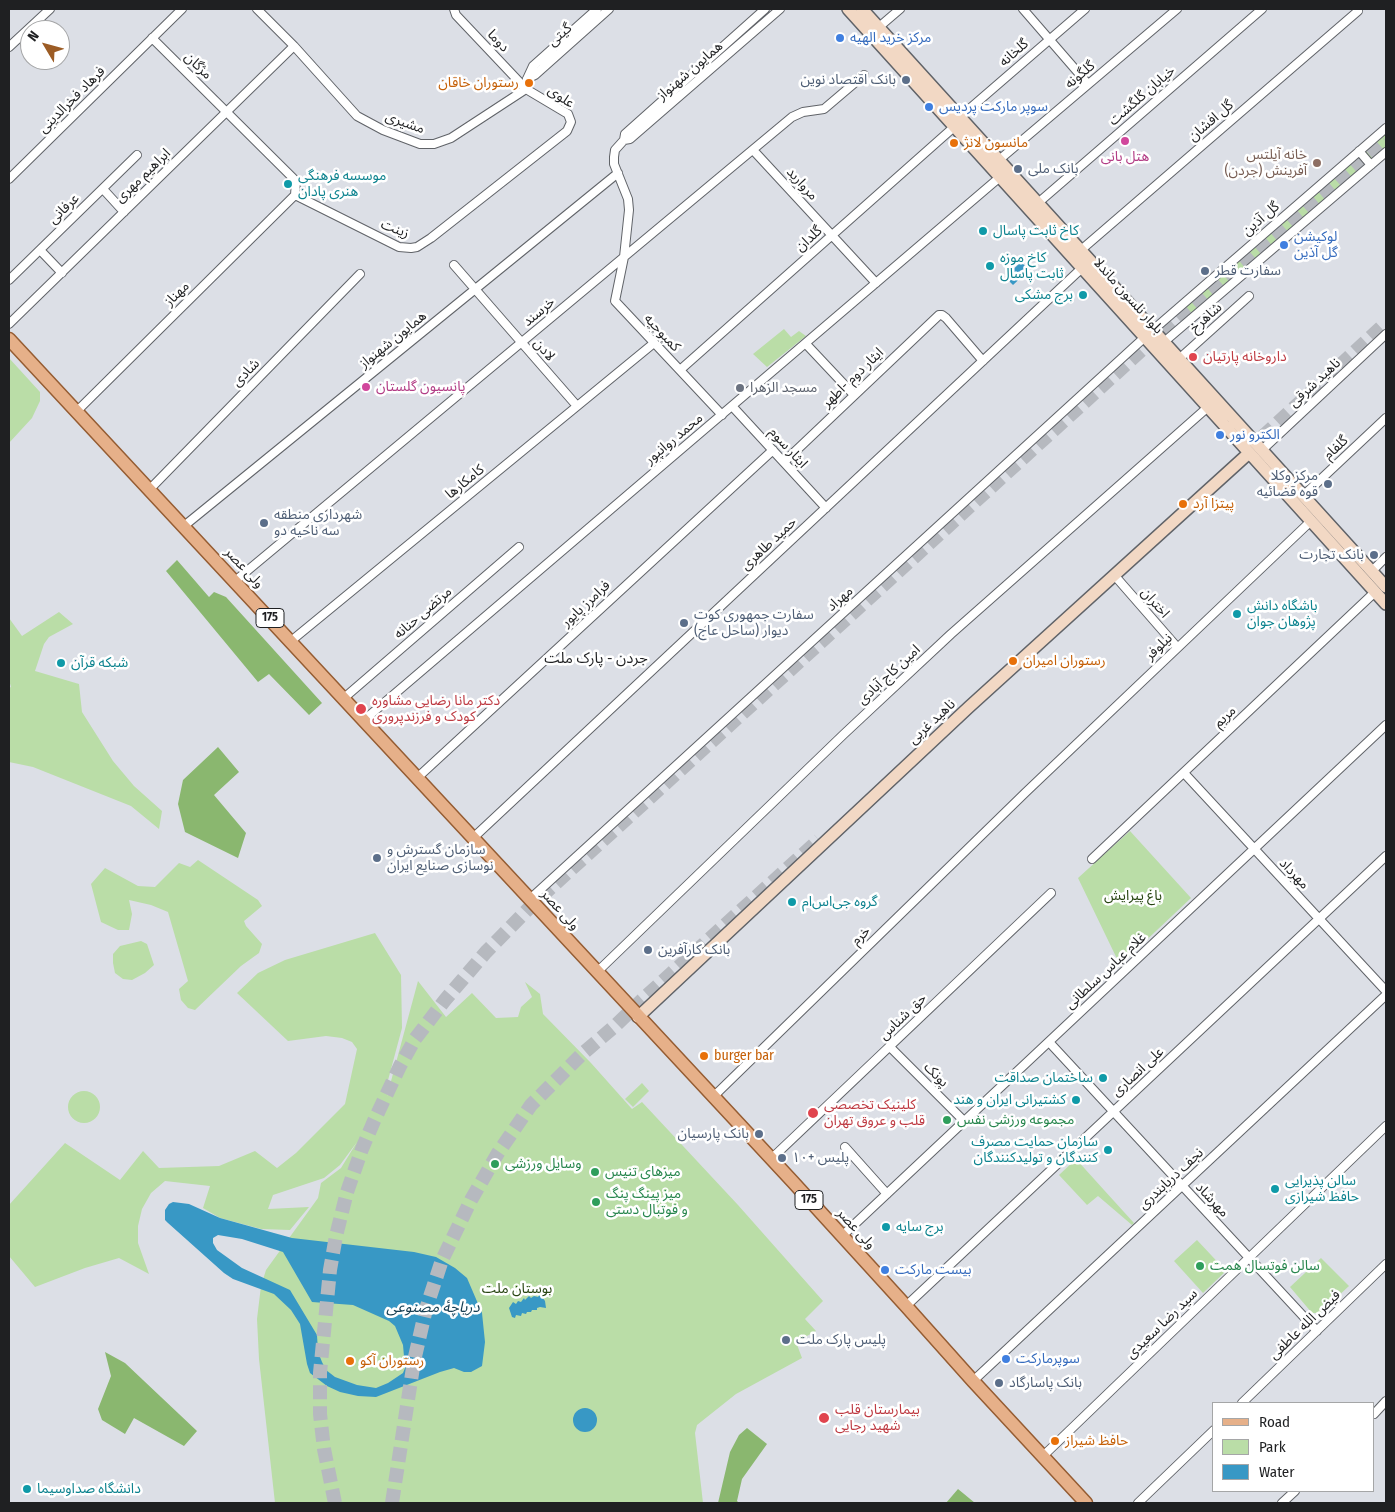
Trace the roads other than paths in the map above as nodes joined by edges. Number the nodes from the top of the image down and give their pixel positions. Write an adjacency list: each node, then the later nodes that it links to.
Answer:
1 (50, 9): 22 (street)
2 (182, 9): 19 (street, فرهاد فخرالدینی)
3 (257, 9): 21 (street, مشیری)
4 (454, 9): 26 (street, دوما)
5 (596, 9): 24 (street, گیتی)
6 (610, 9): 24 (street, گیتی)
7 (764, 9): 17 (street); 31 (street, همایون شهنواز)
8 (780, 9): 17 (street, همایون شهنواز)
9 (848, 9): 28 (main road, بلوار نلسون ماندلا)
10 (862, 9): 18 (main road, بلوار نلسون ماندلا)
11 (900, 9): 18 (street)
12 (1023, 9): 20 (street)
13 (1085, 9): 20 (street, گلخانه)
14 (1177, 9): 25 (street, گلگونه)
15 (1262, 9): 43 (street, خیابان گلگشت)
16 (1358, 11): 49 (street, گل‌ افشان)
17 (770, 18): 31 (street, همایون شهنواز)
18 (879, 27): 28 (main road, بلوار نلسون ماندلا)
19 (152, 38): 27 (street, مژگان); 40 (street, فرهاد فخرالدینی)
20 (1049, 39): 25 (street); 28 (street, گلخانه)
21 (294, 46): 26 (street, مشیری); 27 (street, ابراهیم مهری)
22 (9, 47)
23 (864, 75): 32 (street, خرسند)
24 (527, 79): 26 (street, گیتی)
25 (1088, 84): 36 (street, گلگونه)
26 (526, 89): 30 (street, علوی)
27 (227, 112): 42 (street); 45 (street, ابراهیم مهری)
28 (957, 122): 36 (main road, بلوار نلسون ماندلا); 39 (main road, بلوار نلسون ماندلا); 47 (street, گلدان)
29 (1386, 128): 33 (street, گل آذین)
30 (567, 131): 42 (street, زینت)
31 (627, 137): 38 (street, کمبوجیه)
32 (754, 150): 47 (street, مروارید); 50 (street, خرسند)
33 (1359, 152): 37 (street); 44 (street, گل آذین)
34 (1386, 152): 37 (street)
35 (137, 155): 41 (street, عرفانی)
36 (999, 160): 43 (main road, بلوار نلسون ماندلا)
37 (1371, 165): 46 (street)
38 (618, 173): 50 (street, کمبوجیه); 59 (street, همایون شهنواز)
39 (1000, 177): 43 (main road, بلوار نلسون ماندلا); 58 (street, محمد روانپور)
40 (9, 179)
41 (103, 189): 45 (street); 48 (street, عرفانی)
42 (295, 195): 76 (street, مهناز)
43 (1034, 206): 49 (main road, بلوار نلسون ماندلا); 53 (main road, بلوار نلسون ماندلا)
44 (1295, 207): 46 (street); 51 (street, گل آذین)
45 (124, 212): 54 (street, ابراهیم مهری)
46 (1306, 220): 56 (street)
47 (832, 235): 58 (street, مروارید); 71 (street, گلدان)
48 (40, 250): 54 (street); 57 (street, عرفانی)
49 (1081, 250): 62 (main road, بلوار نلسون ماندلا)
50 (624, 257): 65 (street, خرسند); 67 (street, کمبوجیه)
51 (1230, 264): 56 (street); 62 (street, گل آذین)
52 (454, 265): 59 (street, لادن)
53 (1082, 268): 62 (main road, بلوار نلسون ماندلا); 70 (street, حمید طاهری)
54 (62, 273): 61 (street, ابراهیم مهری)
55 (360, 274): 83 (street, شادی)
56 (1241, 277): 66 (street)
57 (9, 280)
58 (876, 283): 68 (street, محمد روانپور)
59 (475, 289): 65 (street, لادن); 87 (street, همایون شهنواز)
60 (1249, 296): 69 (street, شاهرخ)
61 (9, 324)
62 (1149, 334): 66 (main road, بلوار نلسون ماندلا); 75 (main road, بلوار نلسون ماندلا); 108 (street, مهراد)
63 (1386, 334): 80 (street, ناهید شرقی)
64 (9, 338): 76 (main road, ولی عصر / 175)
65 (522, 342): 73 (street, لادن); 92 (street, خرسند)
66 (1164, 342): 69 (main road, بلوار نلسون ماندلا)
67 (654, 343): 71 (street, کمبوجیه); 73 (street, کامکارها)
68 (806, 344): 72 (street); 74 (street, محمد روانپور)
69 (1179, 359): 80 (main road, بلوار نلسون ماندلا)
70 (983, 361): 72 (street, ایثار دوم -اطهر); 85 (street, حمید طاهری)
71 (680, 370): 77 (street, کمبوجیه)
72 (854, 395): 82 (street, ایثار دوم -اطهر)
73 (577, 406): 95 (street, کامکارها)
74 (732, 406): 77 (street, محمد روانپور); 79 (street, ایثار سوم)
75 (1208, 408): 81 (main road, بلوار نلسون ماندلا); 110 (street, امین کاج آبادی)
76 (77, 411): 83 (main road, ولی عصر / 175)
77 (722, 414): 98 (street, محمد روانپور)
78 (1386, 418): 84 (street, گلفام)
79 (772, 450): 82 (street, ایثار سوم); 101 (street, فرامرز پایور)
80 (1262, 450): 84 (main road, بلوار نلسون ماندلا)
81 (1249, 453): 86 (main road, بلوار نلسون ماندلا); 91 (main road, ناهید غربی)
82 (784, 462): 85 (street, ایثار سوم)
83 (150, 489): 87 (main road, ولی عصر / 175)
84 (1303, 496): 90 (main road, بلوار نلسون ماندلا)
85 (826, 508): 103 (street, حمید طاهری)
86 (1311, 521): 93 (main road, بلوار نلسون ماندلا); 96 (street, نیلوفر)
87 (184, 526): 92 (main road, ولی عصر / 175)
88 (519, 547): 97 (street, مرتضی حنانه)
89 (1386, 557): 90 (street)
90 (1372, 571): 93 (main road, بلوار نلسون ماندلا)
91 (1115, 576): 96 (street, اختران); 113 (main road, ناهید غربی)
92 (235, 581): 95 (main road, ولی عصر / 175)
93 (1383, 586): 94 (main road, بلوار نلسون ماندلا); 100 (street, مریم)
94 (1386, 604)
95 (291, 641): 97 (main road, ولی عصر / 175)
96 (1177, 647): 102 (street, نیلوفر)
97 (344, 698): 98 (main road, ولی عصر / 175)
98 (364, 720): 101 (main road, ولی عصر / 175)
99 (1386, 725): 104 (street, غلام عباس سلطانی)
100 (1184, 774): 104 (street, مهرداد); 106 (street, مریم)
101 (417, 778): 103 (main road, ولی عصر / 175)
102 (1026, 792): 116 (street, خرم)
103 (473, 838): 108 (main road, ولی عصر / 175)
104 (1254, 849): 109 (street, مهرداد); 114 (street, غلام عباس سلطانی)
105 (1386, 856): 109 (street, علی انصاری)
106 (1092, 859)
107 (1051, 893): 115 (street, حق شناس)
108 (530, 899): 110 (main road, ولی عصر / 175)
109 (1319, 919): 111 (street, مهرداد); 117 (street, علی انصاری)
110 (597, 972): 113 (main road, ولی عصر / 175)
111 (1386, 991)
112 (1386, 995): 122 (street, نجف دریابندری)
113 (638, 1017): 116 (main road, ولی عصر / 175)
114 (1049, 1042): 117 (street, مهرشاد); 118 (street, غلام عباس سلطانی)
115 (890, 1047): 118 (street, پونک); 121 (street, حق شناس)
116 (713, 1098): 121 (main road, ولی عصر / 175)
117 (1114, 1112): 122 (street, مهرشاد); 127 (street, علی انصاری)
118 (964, 1121): 123 (street, غلام عباس سلطانی)
119 (1386, 1126): 125 (street, سید رضا سعیدی)
120 (845, 1147): 123 (street)
121 (771, 1159): 124 (main road, ولی عصر / 175)
122 (1182, 1186): 125 (street, مهرشاد); 129 (street, نجف دریابندری)
123 (887, 1194): 124 (street, غلام عباس سلطانی)
124 (842, 1236): 127 (main road, ولی عصر / 175)
125 (1249, 1258): 128 (street, مهرشاد); 134 (street, سید رضا سعیدی)
126 (1386, 1264): 128 (street, فیض الله عاطفی)
127 (906, 1306): 129 (main road, ولی عصر / 175)
128 (1317, 1331): 130 (street, فیض الله عاطفی)
129 (973, 1381): 134 (main road, ولی عصر / 175)
130 (1243, 1402)
131 (1386, 1402): 132 (street)
132 (1375, 1413)
133 (1212, 1432): 137 (street)
134 (1043, 1456): 136 (main road, ولی عصر / 175)
135 (1294, 1492): 138 (street)
136 (1086, 1503)
137 (1138, 1503)
138 (1282, 1503)

